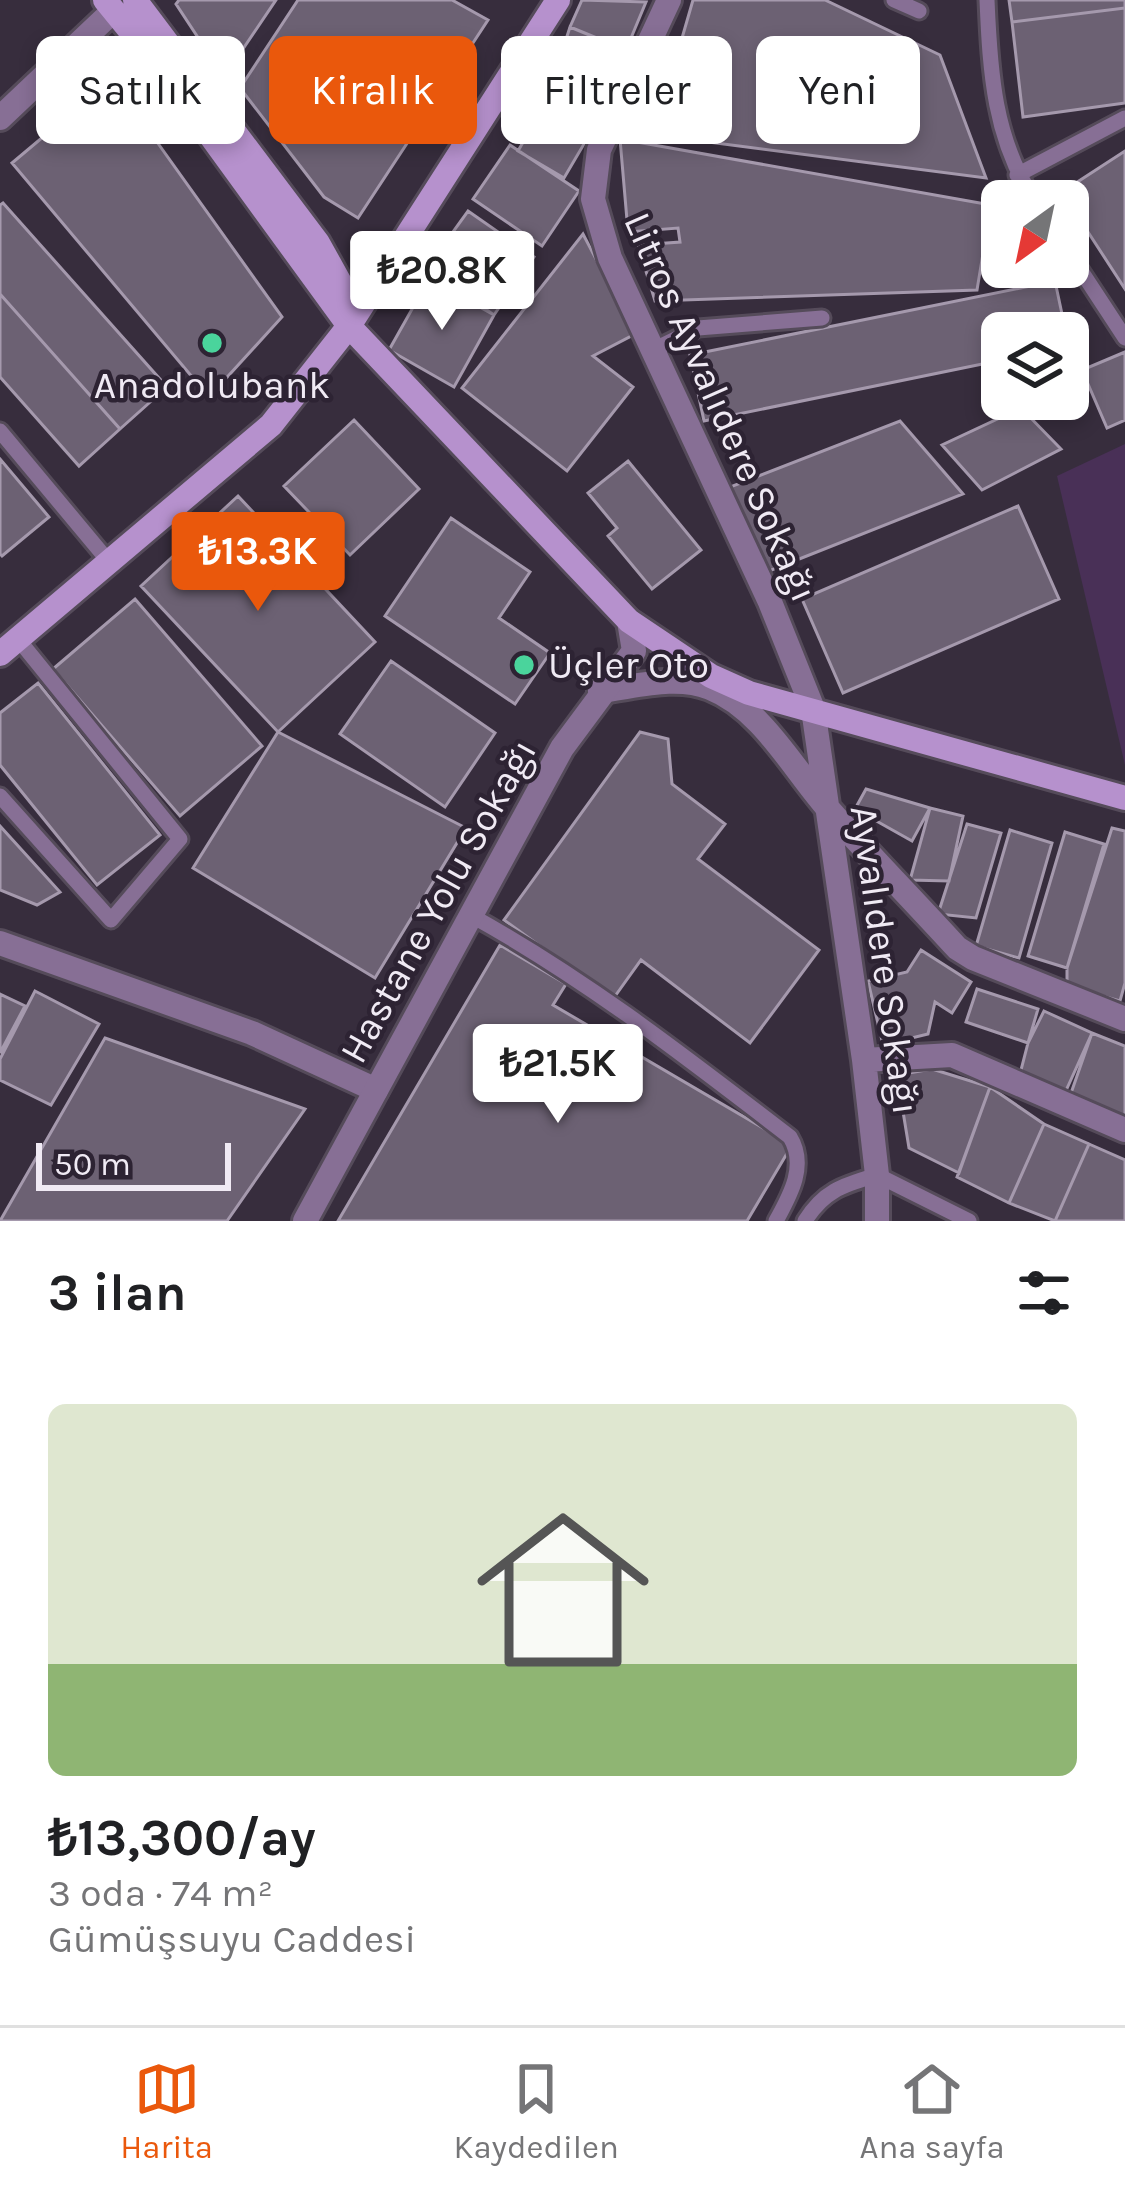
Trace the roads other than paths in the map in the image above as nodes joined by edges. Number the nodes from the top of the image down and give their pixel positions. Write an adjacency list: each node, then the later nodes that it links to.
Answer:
1 (558, 0): 13 (main road)
2 (669, 0): 15 (street, Litros Ayvalıdere Sokağı)
3 (894, 0): 6 (lane)
4 (987, 0): 9 (lane)
5 (119, 3): 7 (street); 13 (main road)
6 (919, 11)
7 (0, 118)
8 (1125, 118): 9 (lane)
9 (1018, 175): 10 (lane)
10 (1021, 180)
11 (1089, 283): 14 (lane)
12 (822, 318): 15 (lane)
13 (349, 326): 17 (main road); 18 (main road)
14 (1125, 338)
15 (652, 350): 22 (street, Litros Ayvalıdere Sokağı)
16 (0, 431): 17 (lane)
17 (110, 563): 19 (main road)
18 (629, 620): 20 (street, Hastane Yolu Sokağı); 21 (main road)
19 (9, 647): 24 (lane)
20 (600, 692): 23 (street); 27 (street, Hastane Yolu Sokağı)
21 (780, 701): 22 (main road); 23 (street)
22 (813, 709): 25 (main road); 26 (street, Ayvalıdere Sokağı)
23 (761, 727): 26 (street)
24 (0, 796)
25 (1125, 797)
26 (828, 809): 29 (street); 30 (street, Ayvalıdere Sokağı)
27 (472, 916): 31 (street, Hastane Yolu Sokağı); 36 (lane)
28 (0, 943): 31 (street)
29 (1125, 1018)
30 (864, 1060): 32 (street); 33 (street, Ayvalıdere Sokağı)
31 (376, 1090): 35 (street, Hastane Yolu Sokağı)
32 (1125, 1130)
33 (877, 1175): 34 (lane); 37 (lane); 38 (street, Ayvalıdere Sokağı)
34 (953, 1218): 39 (lane)
35 (305, 1221)
36 (776, 1221)
37 (805, 1221)
38 (878, 1221)
39 (969, 1221)

